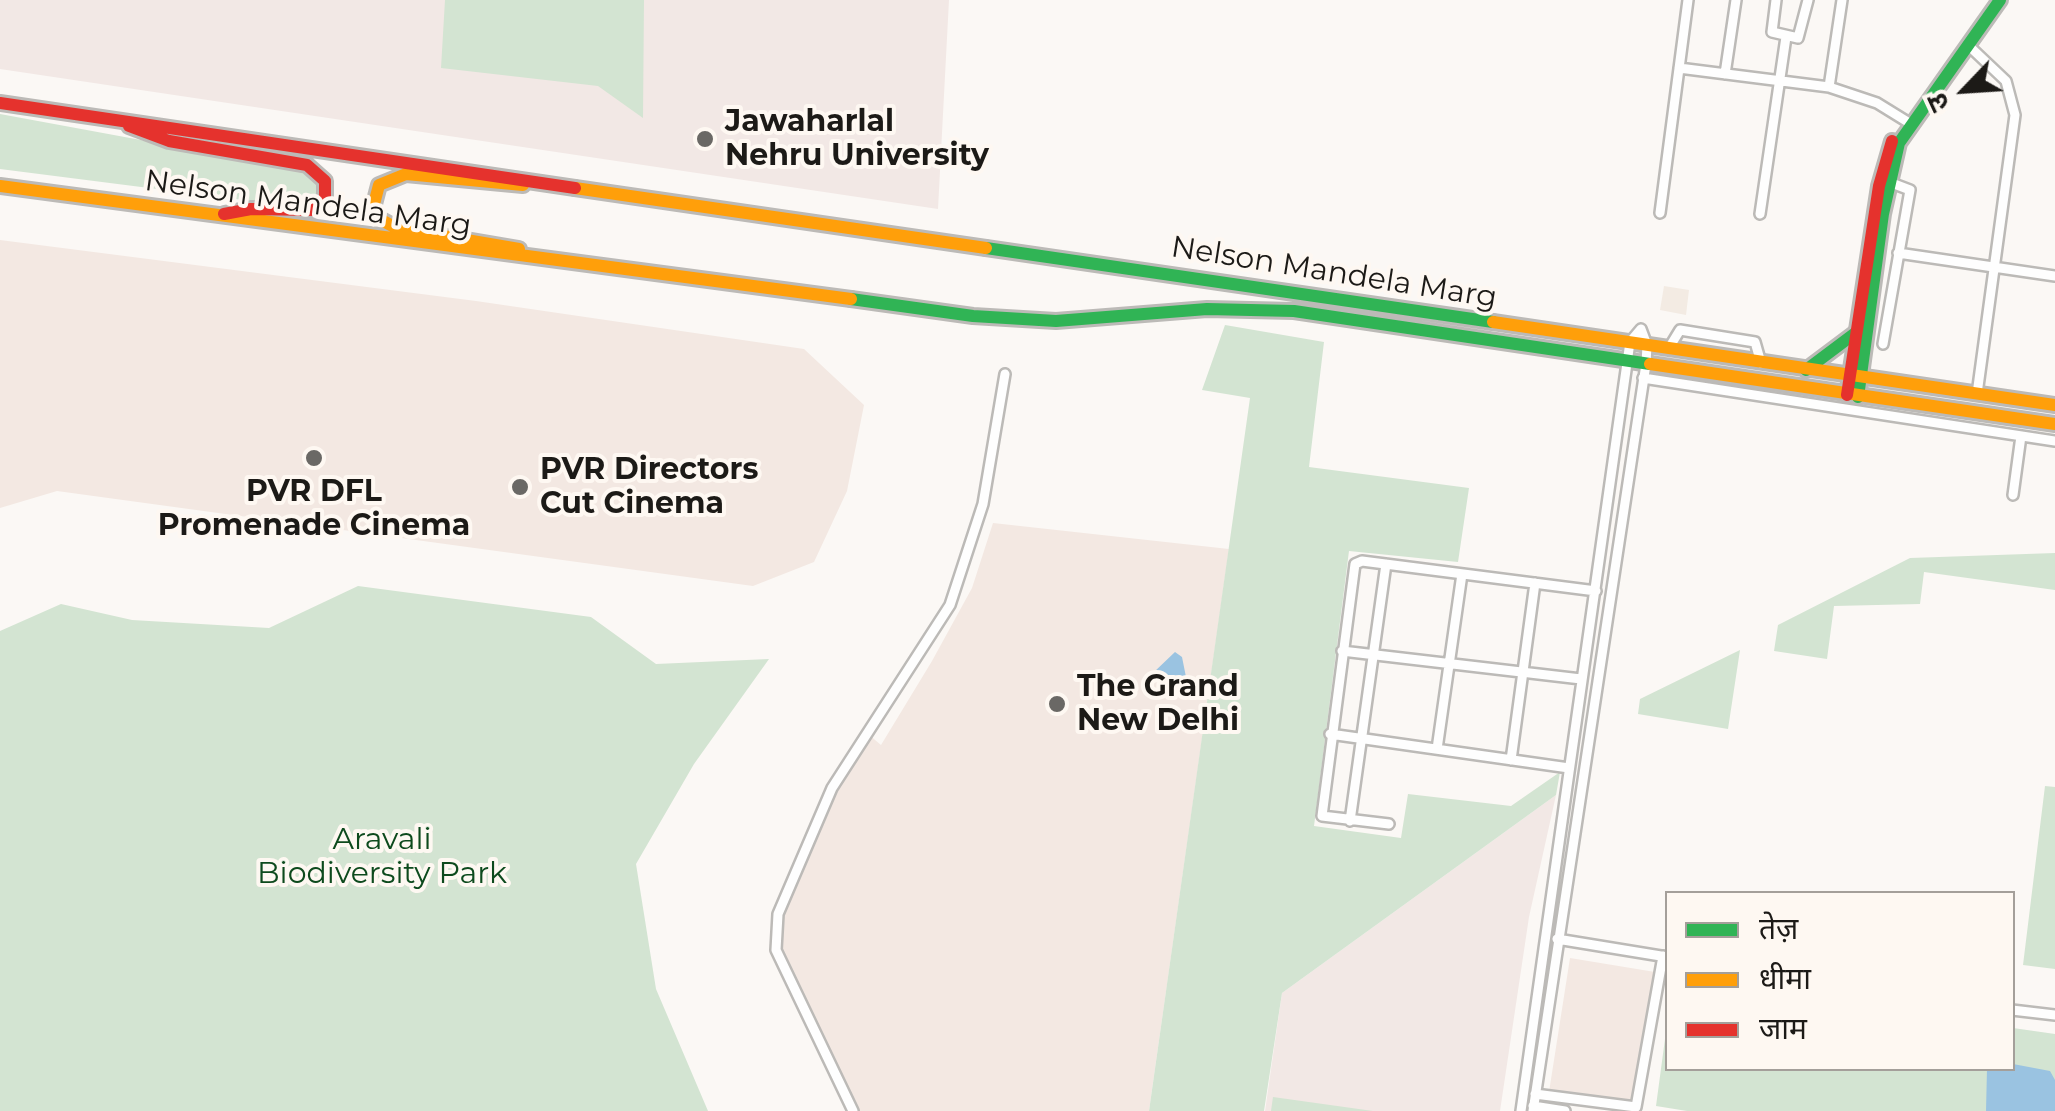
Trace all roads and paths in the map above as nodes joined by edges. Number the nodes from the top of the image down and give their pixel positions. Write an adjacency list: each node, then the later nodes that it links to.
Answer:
1 (1688, 0): 10 (street)
2 (1736, 0): 11 (street)
3 (1776, 0): 8 (street)
4 (1808, 0): 8 (street)
5 (1842, 0): 13 (street)
6 (1991, 0): 16 (main road)
7 (2000, 0): 9 (main road)
8 (1786, 36): 12 (street)
9 (1968, 46): 16 (main road); 25 (street)
10 (1679, 68): 11 (street); 20 (street)
11 (1725, 74): 12 (street)
12 (1779, 81): 13 (street); 21 (street)
13 (1829, 87): 16 (street)
14 (0, 102): 15 (main road, Nelson Mandela Marg)
15 (114, 120): 19 (main road, Nelson Mandela Marg); 22 (main road)
16 (1908, 121): 17 (main road); 29 (main road)
17 (1889, 182): 23 (street); 27 (main road)
18 (0, 186): 22 (main road, Nelson Mandela Marg)
19 (605, 192): 24 (main road, Nelson Mandela Marg); 30 (main road, Nelson Mandela Marg)
20 (1660, 213)
21 (1760, 214)
22 (214, 216): 24 (main road, Nelson Mandela Marg)
23 (1898, 252): 25 (street); 28 (street)
24 (609, 264): 34 (main road, Nelson Mandela Marg)
25 (1994, 267): 26 (street); 41 (street)
26 (2055, 276)
27 (1872, 300): 28 (street); 37 (main road)
28 (1890, 303): 32 (street)
29 (1858, 331): 36 (main road); 37 (main road)
30 (1630, 342): 31 (main road, Nelson Mandela Marg); 34 (street)
31 (1647, 344): 33 (main road, Nelson Mandela Marg); 38 (street)
32 (1884, 344)
33 (1669, 348): 35 (main road, Nelson Mandela Marg); 35 (street)
34 (1627, 362): 38 (main road, Nelson Mandela Marg); 52 (street)
35 (1760, 363): 36 (main road, Nelson Mandela Marg)
36 (1806, 370): 37 (main road, Nelson Mandela Marg)
37 (1857, 370): 41 (main road, Nelson Mandela Marg); 42 (main road)
38 (1644, 371): 40 (main road, Nelson Mandela Marg); 53 (street)
39 (1004, 374): 74 (street)
40 (1754, 388): 42 (main road, Nelson Mandela Marg); 44 (street)
41 (1977, 394): 43 (main road, Nelson Mandela Marg)
42 (1850, 395): 44 (street); 45 (main road, Nelson Mandela Marg)
43 (2055, 405)
44 (1842, 410): 46 (street)
45 (2055, 424)
46 (2021, 436): 47 (street); 48 (street)
47 (2055, 440)
48 (2013, 495)
49 (1386, 564): 50 (street); 54 (street); 55 (street)
50 (1462, 574): 51 (street); 56 (street)
51 (1535, 583): 52 (street); 57 (street)
52 (1594, 591): 53 (street); 58 (street)
53 (1608, 593): 59 (street)
54 (1342, 650): 55 (street); 61 (street)
55 (1373, 654): 56 (street); 62 (street)
56 (1449, 663): 57 (street); 63 (street)
57 (1524, 672): 58 (street); 64 (street)
58 (1581, 679): 60 (street)
59 (1591, 715): 60 (street); 68 (street)
60 (1576, 716): 65 (street)
61 (1330, 734): 62 (street); 66 (street)
62 (1361, 738): 63 (street); 66 (street)
63 (1436, 749): 64 (street)
64 (1511, 760): 65 (street)
65 (1569, 768): 75 (street)
66 (1350, 821): 67 (street)
67 (1389, 824)
68 (1557, 939): 69 (street); 72 (street)
69 (1665, 957): 72 (street)
70 (2015, 1010): 71 (street)
71 (2055, 1016)
72 (1535, 1094): 73 (street)
73 (1533, 1109): 76 (street)
74 (852, 1111)
75 (1522, 1111)
76 (1564, 1111)

